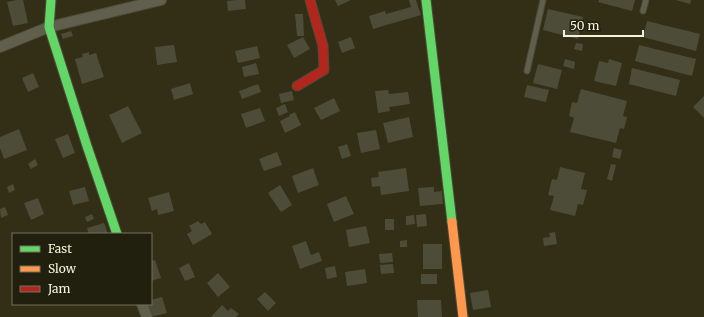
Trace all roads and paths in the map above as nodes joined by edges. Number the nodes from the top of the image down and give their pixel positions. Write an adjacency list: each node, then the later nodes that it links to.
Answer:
1 (52, 0): 8 (street)
2 (161, 0): 8 (street)
3 (310, 0): 11 (street)
4 (426, 0): 15 (street)
5 (543, 0): 10 (lane)
6 (646, 0): 7 (lane)
7 (643, 11)
8 (49, 27): 9 (street); 12 (street)
9 (0, 48)
10 (527, 71)
11 (297, 86)
12 (118, 233)
13 (142, 305): 14 (street)
14 (147, 317)
15 (463, 317)

